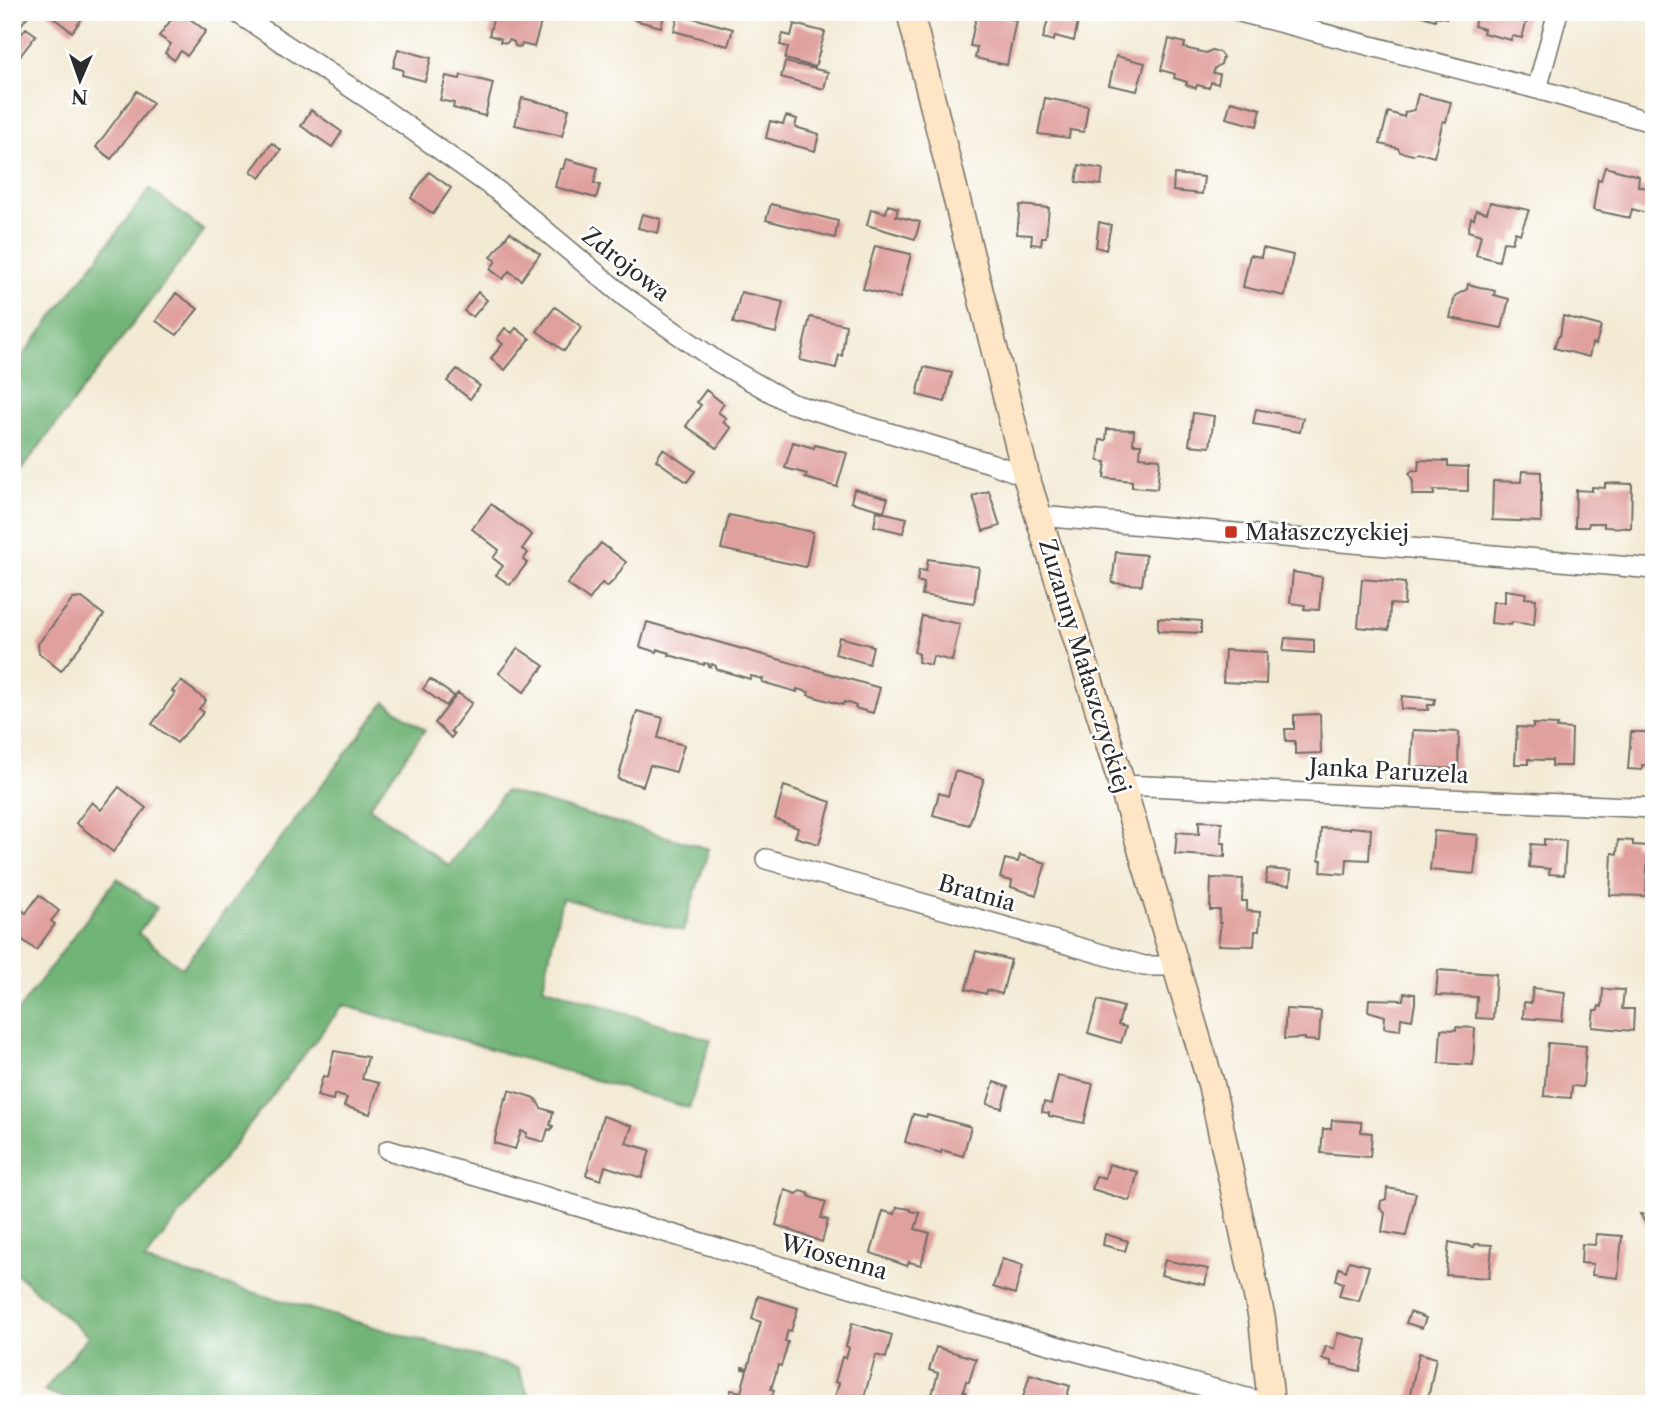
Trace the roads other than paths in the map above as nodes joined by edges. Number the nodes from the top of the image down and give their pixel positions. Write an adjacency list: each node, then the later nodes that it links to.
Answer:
1 (236, 12): 7 (street, Zdrojowa)
2 (910, 12): 7 (street, Zuzanny Małaszczyckiej)
3 (1240, 12): 5 (street)
4 (1558, 12): 5 (street)
5 (1537, 89): 6 (street)
6 (1654, 123)
7 (1026, 476): 8 (street, Zuzanny Małaszczyckiej)
8 (1039, 516): 9 (street); 10 (street, Zuzanny Małaszczyckiej)
9 (1654, 569)
10 (1122, 785): 11 (street, Janka Paruzela); 13 (street, Zuzanny Małaszczyckiej)
11 (1654, 808)
12 (766, 859): 13 (street, Bratnia)
13 (1176, 966): 15 (street, Zuzanny Małaszczyckiej)
14 (388, 1150): 15 (street, Wiosenna)
15 (1270, 1404)

